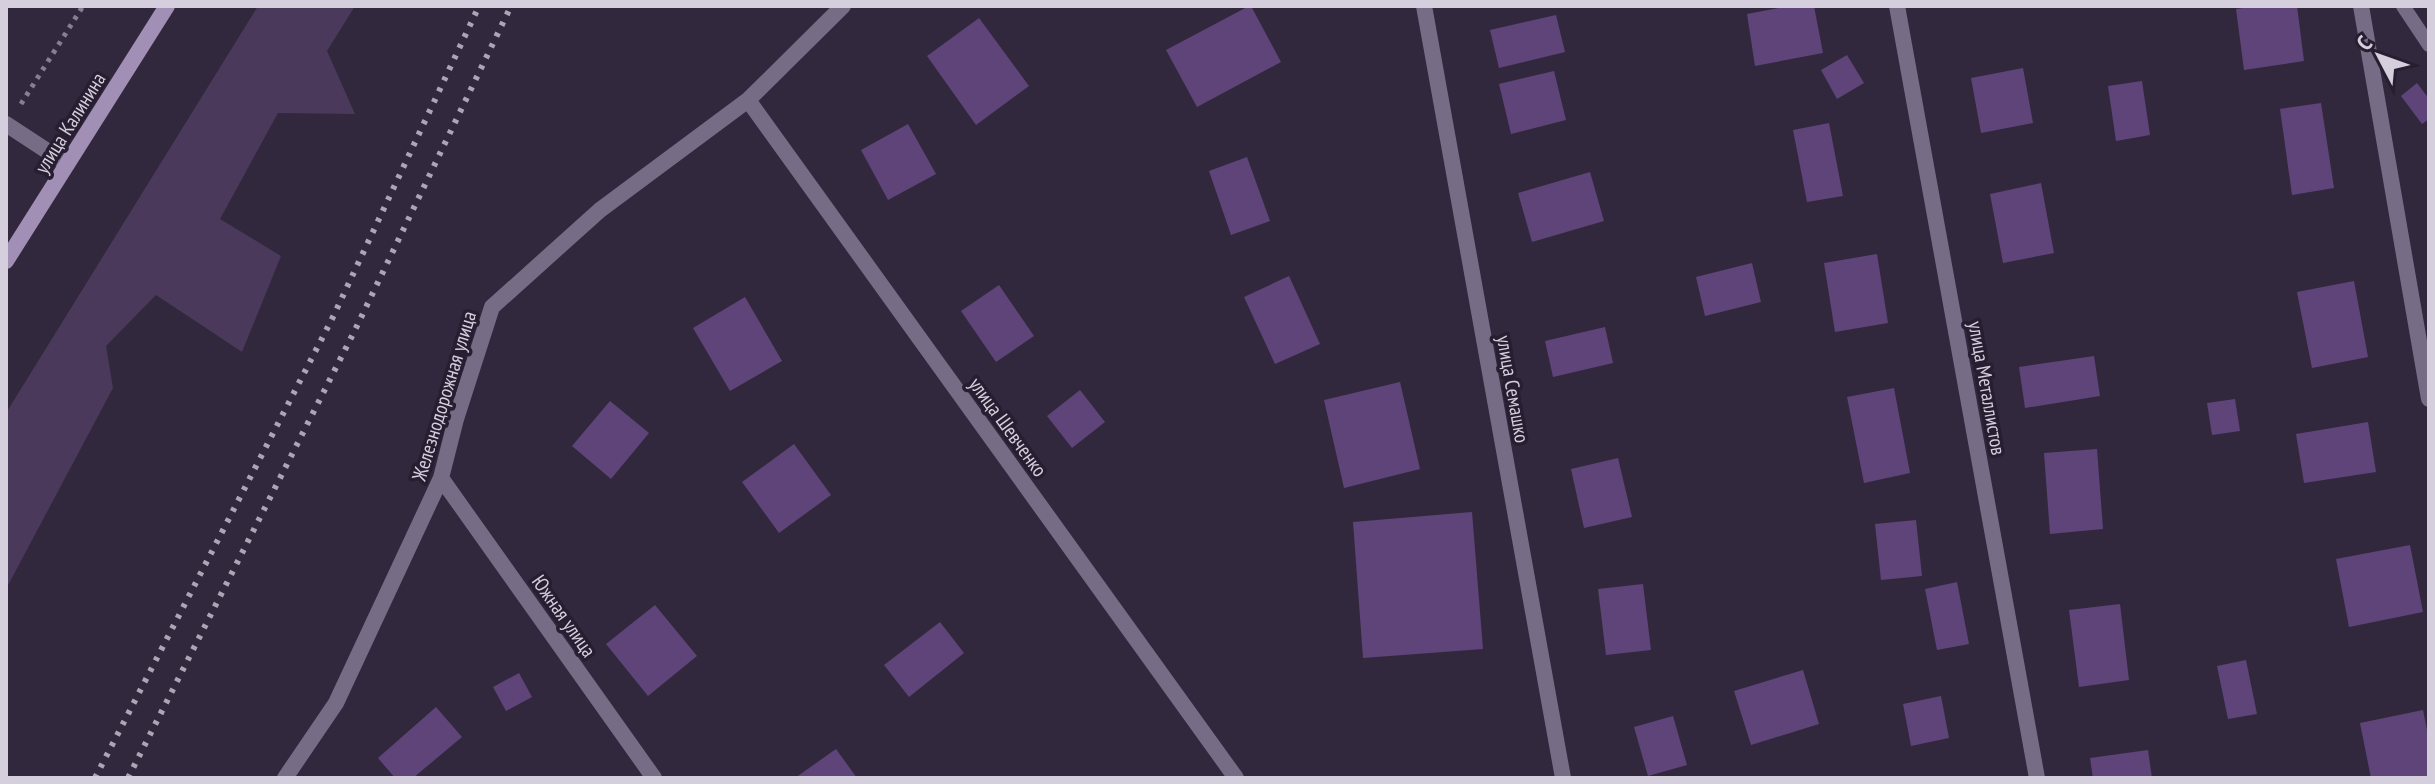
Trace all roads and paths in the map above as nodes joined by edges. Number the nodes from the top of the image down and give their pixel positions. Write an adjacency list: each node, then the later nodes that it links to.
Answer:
1 (83, 6): 10 (path)
2 (167, 6): 11 (main road, улица Калинина)
3 (843, 6): 9 (street, Железнодорожная улица)
4 (1424, 6): 18 (street, улица Семашко)
5 (1897, 6): 19 (street, улица Металлистов)
6 (2361, 6): 13 (street)
7 (2403, 6): 8 (lane)
8 (2429, 45)
9 (748, 100): 14 (street, Железнодорожная улица); 17 (street, улица Шевченко)
10 (7, 124): 11 (street)
11 (67, 164): 12 (main road, улица Калинина)
12 (6, 261)
13 (2429, 399)
14 (441, 478): 15 (street, Железнодорожная улица); 16 (street, Южная улица)
15 (285, 778)
16 (654, 778)
17 (1236, 778)
18 (1563, 778)
19 (2037, 778)

